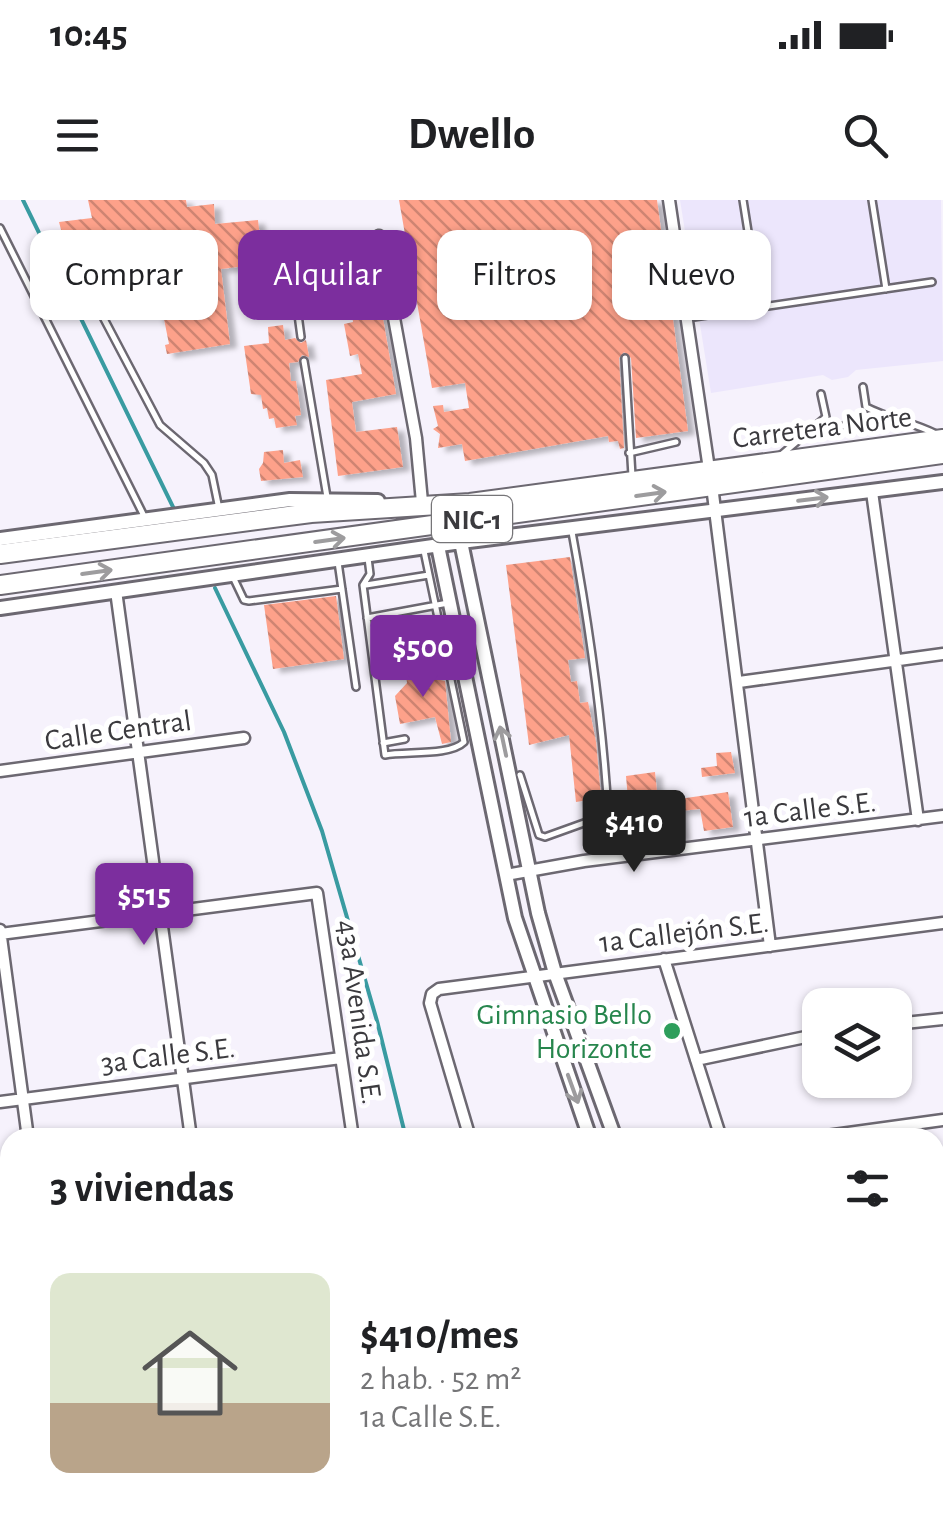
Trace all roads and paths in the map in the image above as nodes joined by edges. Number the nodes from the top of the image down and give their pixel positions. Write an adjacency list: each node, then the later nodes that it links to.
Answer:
1 (669, 200): 5 (street)
2 (743, 200): 6 (lane)
3 (872, 200): 8 (lane)
4 (0, 228): 35 (lane)
5 (674, 230)
6 (748, 230)
7 (932, 282): 8 (lane)
8 (886, 289): 9 (lane)
9 (771, 305)
10 (104, 320): 34 (lane)
11 (299, 320): 14 (lane)
12 (395, 320): 31 (street)
13 (687, 320): 26 (street)
14 (301, 337)
15 (625, 358): 23 (lane)
16 (304, 361): 30 (lane)
17 (863, 387): 19 (lane)
18 (821, 394): 20 (lane)
19 (888, 418): 20 (lane); 21 (lane)
20 (809, 431): 25 (lane)
21 (943, 438): 25 (highway, Carretera Norte / NIC-1)
22 (676, 442): 23 (lane)
23 (629, 453): 27 (lane)
24 (943, 454): 26 (highway, Carretera Norte / NIC-1)
25 (772, 462): 26 (highway, Carretera Norte / NIC-1)
26 (710, 477): 27 (highway, NIC-1); 33 (street); 46 (highway, NIC-1, one-way to 26)
27 (633, 480): 32 (highway, NIC-1)
28 (943, 482): 29 (street)
29 (872, 492): 33 (street, one-way to 29); 55 (street)
30 (327, 500): 31 (street); 34 (street)
31 (422, 502): 32 (street)
32 (470, 503): 34 (highway, NIC-1)
33 (716, 511): 36 (street); 56 (street)
34 (223, 516): 35 (street); 40 (highway, NIC-1)
35 (146, 519): 37 (street)
36 (572, 530): 38 (street); 64 (lane)
37 (0, 538)
38 (461, 542): 39 (street); 69 (street, one-way to 38)
39 (431, 547): 41 (street); 44 (lane); 49 (street)
40 (0, 554)
41 (368, 555): 42 (street); 45 (lane)
42 (338, 560): 43 (street); 47 (lane)
43 (232, 575): 47 (lane); 48 (street)
44 (430, 575): 45 (lane); 49 (lane)
45 (363, 585): 51 (lane)
46 (0, 586)
47 (342, 589): 57 (lane)
48 (116, 591): 50 (street); 61 (street)
49 (442, 604): 51 (lane); 52 (lane); 70 (street)
50 (0, 608)
51 (367, 618): 53 (lane)
52 (443, 639): 53 (lane); 60 (lane)
53 (372, 654): 60 (lane)
54 (943, 654): 55 (street)
55 (895, 661): 56 (street); 66 (street)
56 (738, 682): 67 (street)
57 (356, 688)
58 (244, 738): 61 (street, Calle Central)
59 (405, 739): 60 (lane)
60 (383, 743)
61 (137, 752): 62 (street, Calle Central); 71 (street)
62 (0, 771)
63 (520, 775): 64 (lane)
64 (609, 814): 68 (lane)
65 (943, 816): 66 (street, 1a Calle S.E.)
66 (918, 820): 67 (street, 1a Calle S.E.)
67 (757, 841): 68 (street, 1a Calle S.E.); 74 (street)
68 (610, 858): 69 (street, 1a Calle S.E.)
69 (530, 870): 70 (street, 1a Calle S.E.); 76 (street)
70 (506, 875): 77 (street)
71 (160, 914): 73 (street); 81 (street, 43a Avenida S.E.); 83 (street)
72 (943, 922): 74 (street, 1a Callejón S.E.)
73 (0, 933): 84 (street)
74 (770, 946): 75 (street, 1a Callejón S.E.)
75 (664, 960): 76 (street, 1a Callejón S.E.); 82 (street)
76 (555, 973): 77 (street, 1a Callejón S.E.); 92 (street)
77 (532, 975): 90 (street, 1a Callejón S.E.); 91 (street, one-way to 91)
78 (943, 1020): 79 (street)
79 (912, 1023)
80 (802, 1038): 82 (street)
81 (341, 1058): 83 (street, 3a Calle S.E.); 89 (street, 43a Avenida S.E.)
82 (696, 1060): 93 (street)
83 (183, 1079): 84 (street, 3a Calle S.E.); 88 (street)
84 (22, 1098): 85 (street, 3a Calle S.E.); 87 (street)
85 (0, 1102)
86 (943, 1120): 94 (street)
87 (26, 1128)
88 (190, 1128)
89 (352, 1128)
90 (467, 1128)
91 (586, 1128)
92 (611, 1128)
93 (718, 1128)
94 (885, 1128)

